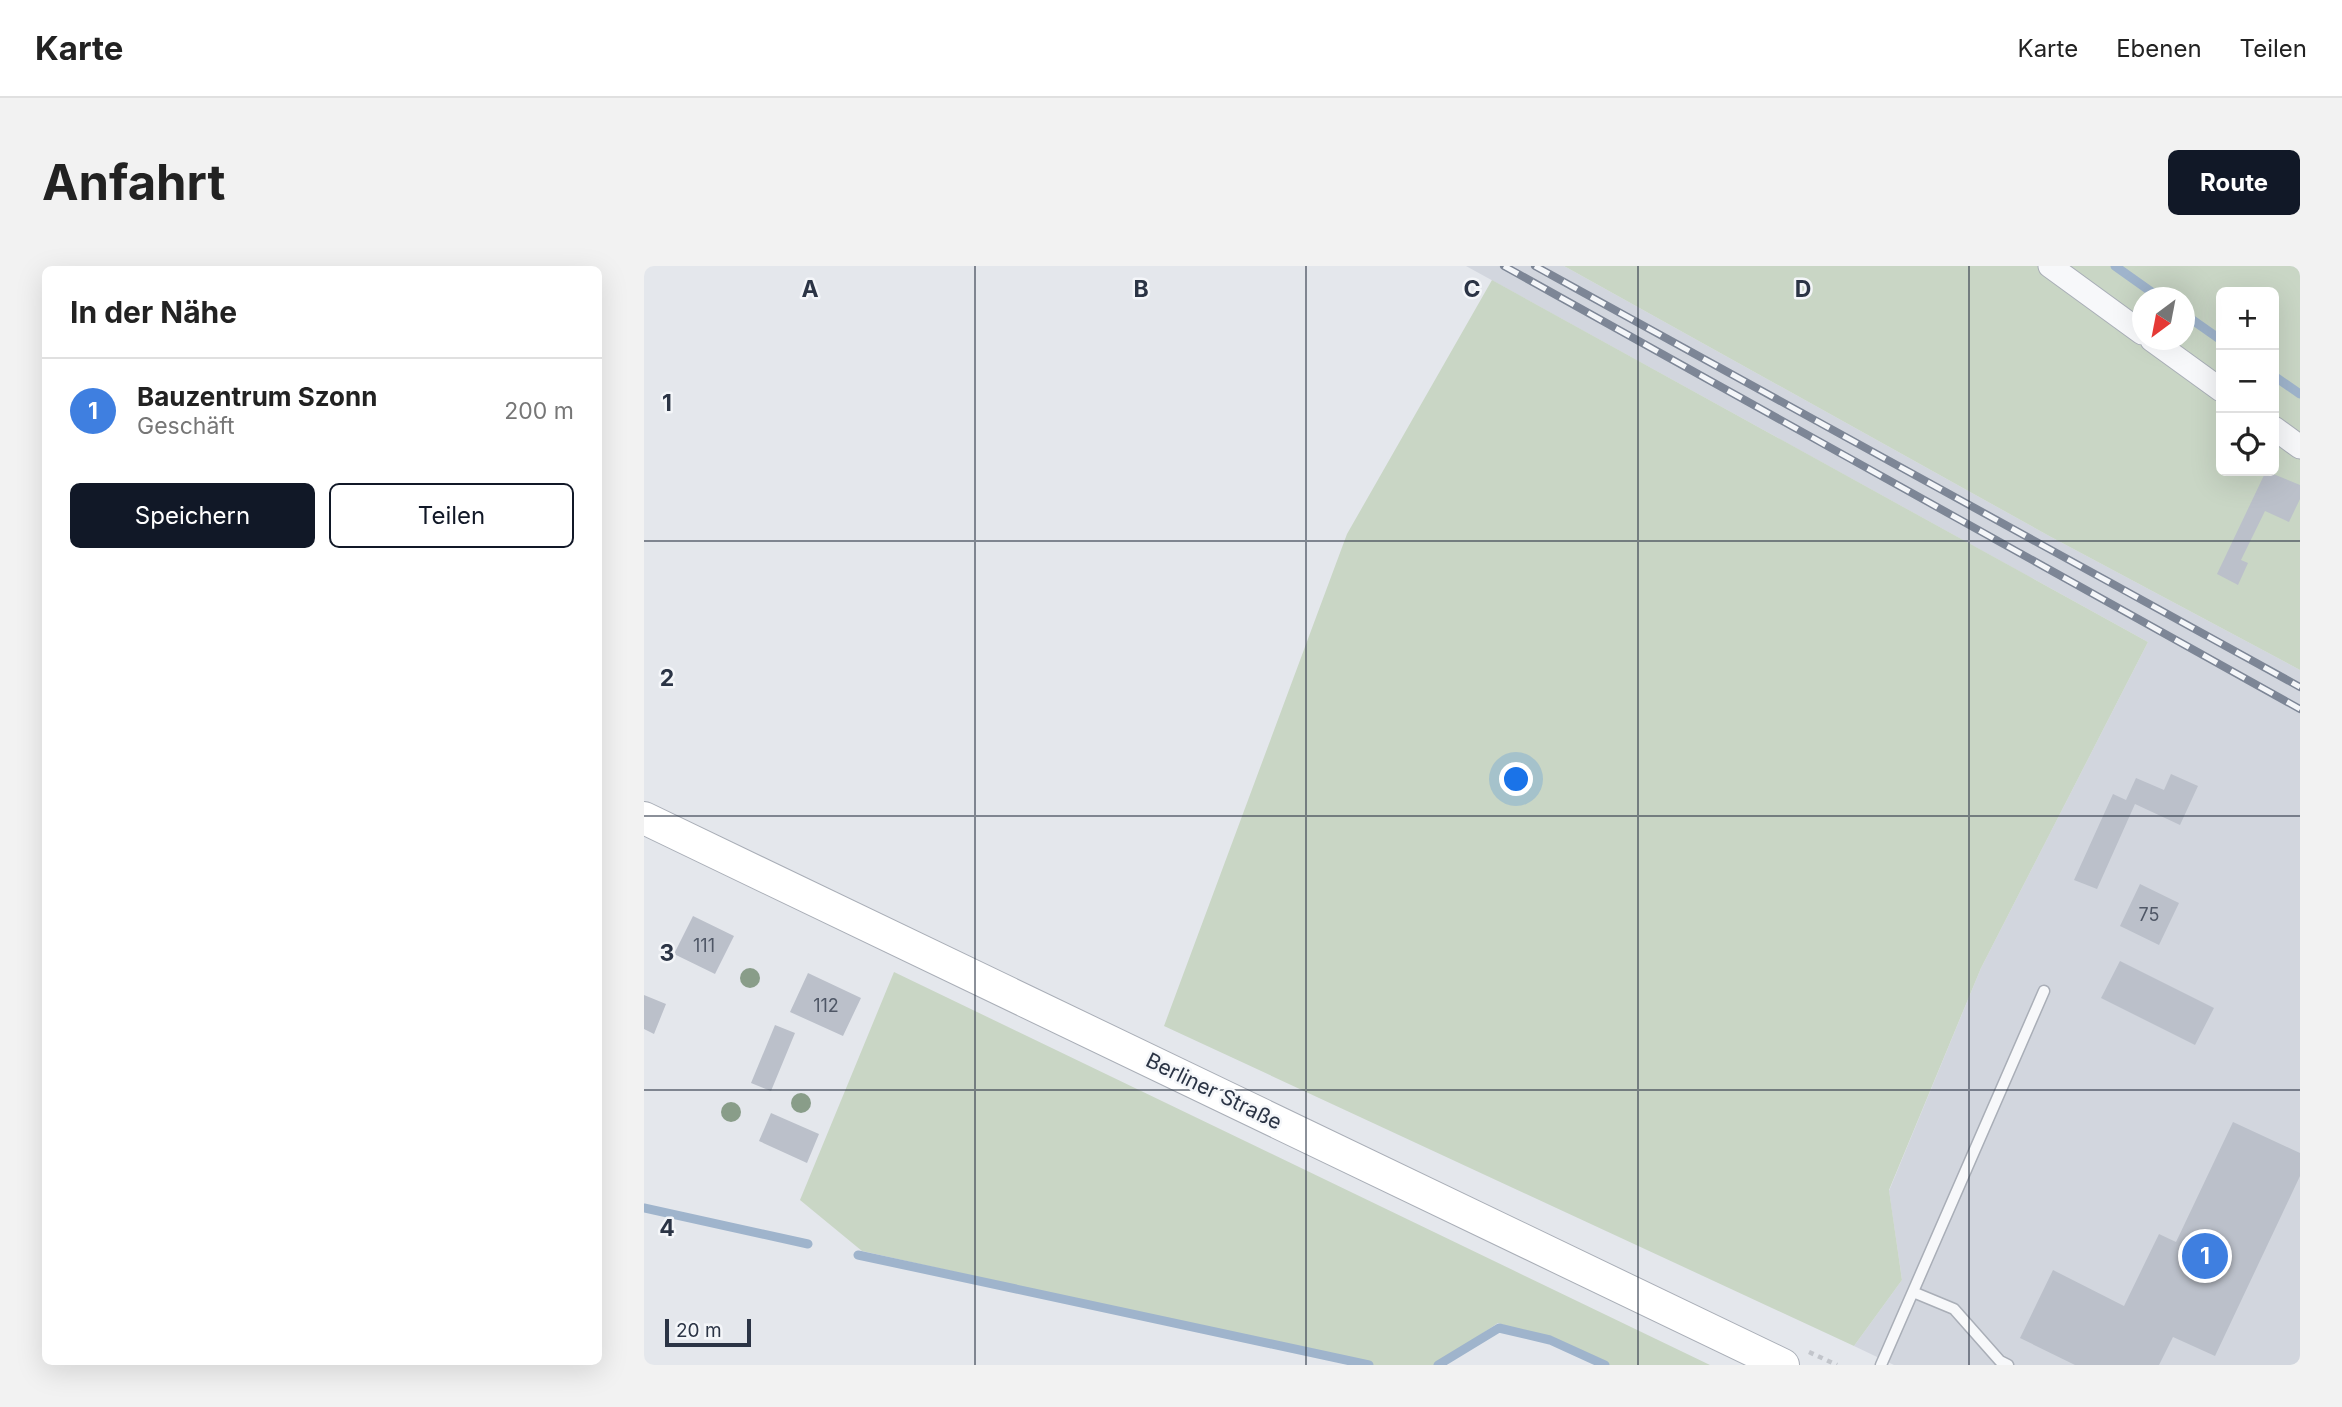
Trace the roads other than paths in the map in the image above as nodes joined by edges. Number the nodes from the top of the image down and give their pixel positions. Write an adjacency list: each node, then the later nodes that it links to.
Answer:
1 (2050, 266): 2 (street)
2 (2132, 325)
3 (2166, 350): 4 (street)
4 (2216, 386)
5 (2279, 432): 6 (street)
6 (2300, 447)
7 (644, 818): 10 (main road, Berliner Straße)
8 (2044, 991): 9 (lane)
9 (1913, 1292): 11 (lane); 12 (lane)
10 (1783, 1365)
11 (1881, 1365)
12 (2008, 1365)

